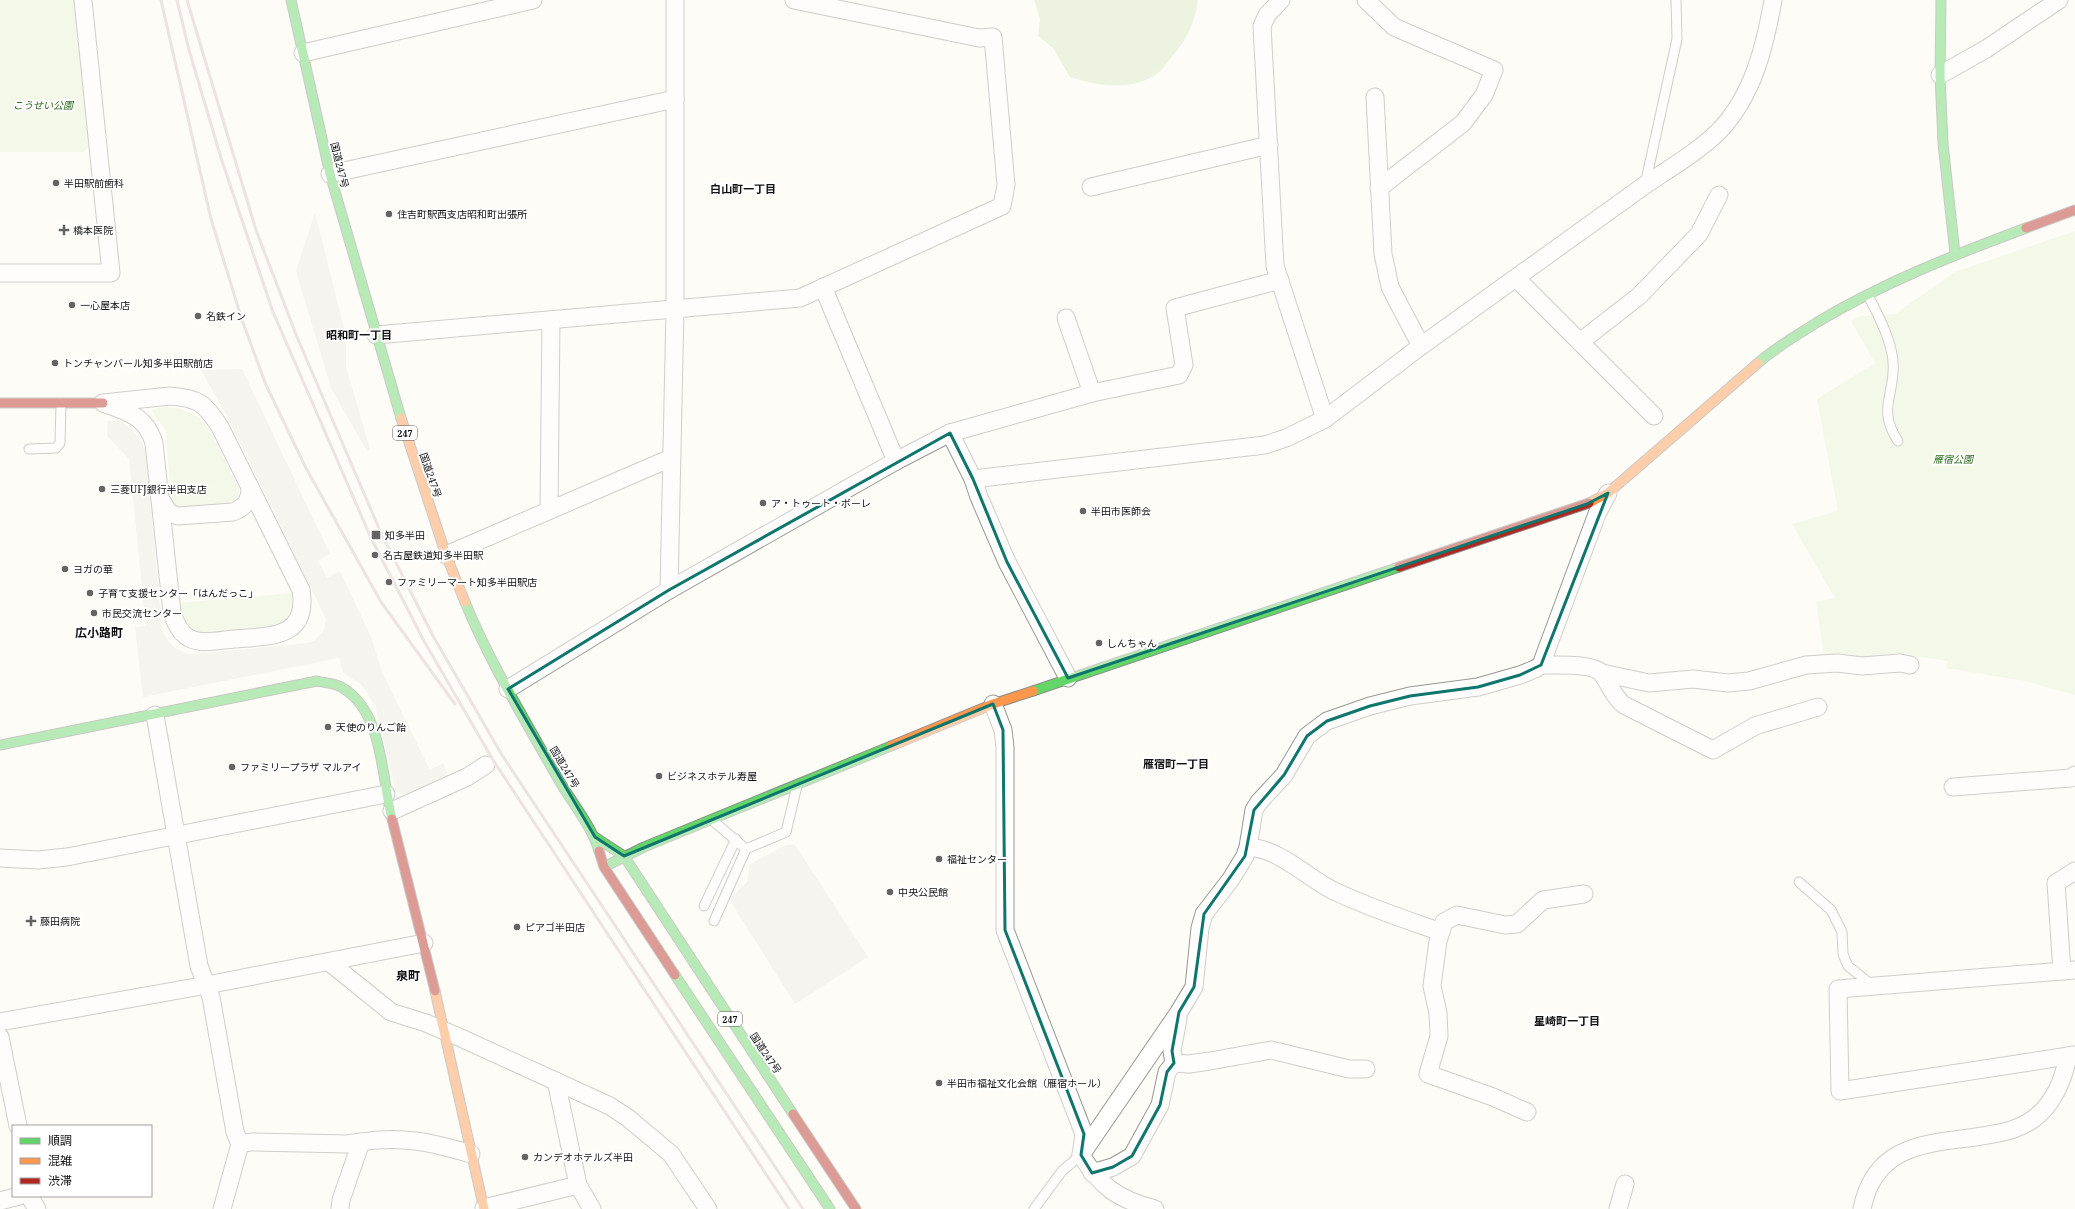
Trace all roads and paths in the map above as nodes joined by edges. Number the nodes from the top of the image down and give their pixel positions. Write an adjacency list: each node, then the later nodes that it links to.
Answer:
1 (83, 0): 24 (street)
2 (291, 0): 12 (main road, 国道247号 / 247)
3 (533, 0): 12 (street)
4 (675, 0): 15 (street)
5 (794, 0): 27 (street)
6 (1280, 0): 16 (street)
7 (1366, 0): 20 (street)
8 (1676, 0): 18 (lane)
9 (1772, 0): 18 (street)
10 (1941, 0): 13 (main road)
11 (2059, 0): 13 (street)
12 (303, 53): 17 (main road, 国道247号 / 247)
13 (1940, 75): 23 (main road)
14 (1375, 97): 20 (street)
15 (675, 99): 17 (street); 29 (street)
16 (1269, 145): 19 (street); 26 (street)
17 (330, 174): 32 (main road, 国道247号 / 247)
18 (1645, 185): 25 (street)
19 (1091, 187)
20 (1379, 188): 34 (street)
21 (1719, 195): 33 (street)
22 (2075, 210): 23 (main road)
23 (1955, 254): 28 (main road)
24 (0, 273)
25 (1516, 278): 33 (street); 34 (street)
26 (1280, 280): 35 (street); 40 (street)
27 (824, 288): 29 (street); 45 (street)
28 (1868, 295): 42 (lane); 48 (main road)
29 (675, 309): 31 (street); 44 (street)
30 (1066, 318): 35 (street)
31 (551, 320): 32 (street); 50 (street)
32 (376, 335): 51 (main road, 国道247号 / 247)
33 (1580, 342): 39 (street)
34 (1421, 346): 40 (street)
35 (1092, 393): 41 (street)
36 (0, 403): 37 (main road)
37 (61, 403): 38 (main road); 43 (lane)
38 (103, 403): 47 (street); 49 (street)
39 (1654, 416)
40 (1325, 419): 46 (street)
41 (950, 433): 45 (street); 46 (street)
42 (1898, 441)
43 (29, 449)
44 (671, 458): 50 (street); 52 (street)
45 (896, 461): 52 (street)
46 (973, 479): 56 (street)
47 (250, 487): 49 (street); 49 (street)
48 (1608, 493): 53 (street); 56 (main road)
49 (160, 498)
50 (549, 510): 51 (street)
51 (446, 555): 57 (main road, 国道247号 / 247)
52 (669, 590): 57 (street)
53 (1541, 665): 55 (street); 72 (street)
54 (1910, 665): 55 (street)
55 (1602, 673): 59 (street)
56 (1068, 678): 58 (main road)
57 (508, 689): 70 (main road, 国道247号 / 247)
58 (993, 704): 64 (main road); 101 (street)
59 (1818, 707)
60 (155, 715): 61 (main road); 66 (main road); 69 (street)
61 (0, 745)
62 (486, 765): 67 (street)
63 (2075, 775): 65 (street)
64 (797, 784): 68 (main road); 73 (lane)
65 (1953, 787)
66 (386, 794): 67 (main road); 69 (street)
67 (392, 811): 83 (main road)
68 (712, 819): 71 (lane); 74 (main road)
69 (176, 835): 75 (street); 86 (street)
70 (595, 837): 74 (main road, 国道247号 / 247); 76 (main road, 国道247号 / 247)
71 (736, 839): 73 (lane); 80 (lane)
72 (1248, 847): 82 (street); 88 (street)
73 (746, 849): 81 (lane)
74 (624, 856): 76 (main road); 115 (main road, 国道247号 / 247)
75 (0, 858)
76 (604, 867): 114 (main road, 国道247号 / 247)
77 (2075, 871): 85 (street)
78 (1799, 882): 87 (lane)
79 (1584, 894): 82 (street)
80 (704, 906)
81 (714, 921)
82 (1441, 932): 96 (street)
83 (424, 943): 84 (street); 90 (main road)
84 (329, 962): 86 (street); 90 (street)
85 (2068, 971): 87 (street)
86 (207, 985): 89 (street); 99 (street)
87 (1873, 986): 92 (street)
88 (1179, 1012): 93 (street); 101 (street)
89 (0, 1022)
90 (443, 1030): 95 (street); 100 (main road)
91 (0, 1037): 97 (street)
92 (2071, 1056): 119 (street)
93 (1174, 1063): 94 (street); 102 (street)
94 (1366, 1070)
95 (556, 1081): 104 (street); 113 (street)
96 (1527, 1112)
97 (18, 1125)
98 (361, 1142): 99 (street); 100 (street); 110 (street)
99 (240, 1144): 109 (street)
100 (471, 1154): 111 (main road)
101 (1080, 1155): 102 (street); 116 (lane)
102 (1092, 1173): 117 (street)
103 (1625, 1184): 118 (street)
104 (578, 1185): 111 (street); 112 (street)
105 (15, 1197): 107 (street)
106 (30, 1197): 108 (street)
107 (0, 1201)
108 (37, 1209)
109 (222, 1209)
110 (340, 1209)
111 (484, 1209)
112 (592, 1209)
113 (708, 1209)
114 (830, 1209)
115 (856, 1209)
116 (1034, 1209)
117 (1155, 1209)
118 (1618, 1209)
119 (1862, 1209)

